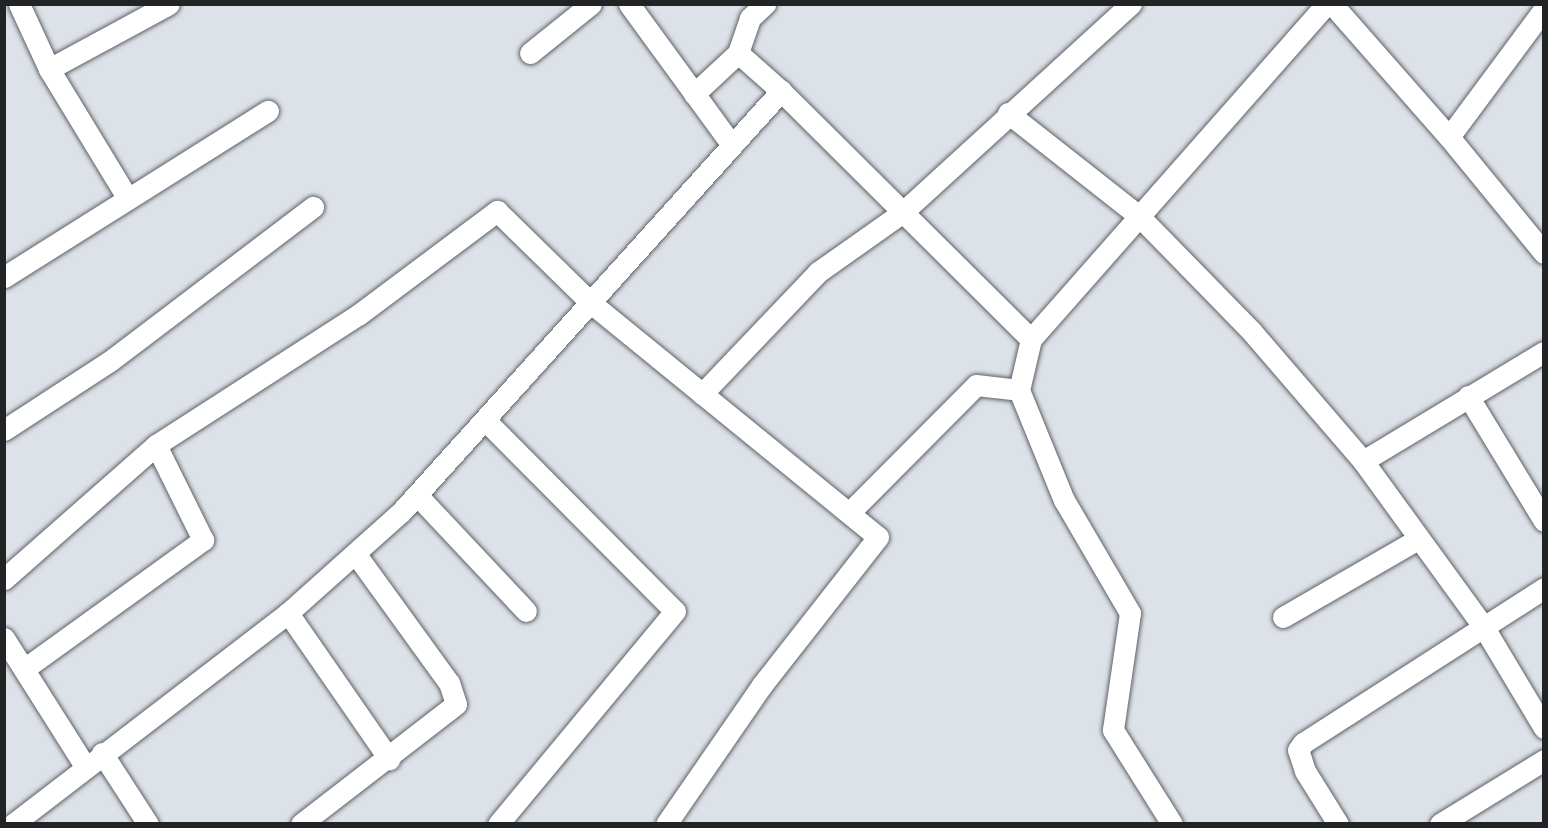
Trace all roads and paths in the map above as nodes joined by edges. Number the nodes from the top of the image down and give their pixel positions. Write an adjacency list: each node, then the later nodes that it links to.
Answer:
1 (19, 4): 12 (street)
2 (169, 4): 12 (street)
3 (591, 4): 10 (street)
4 (629, 4): 14 (street)
5 (765, 4): 11 (street)
6 (1131, 4): 16 (street)
7 (1326, 4): 22 (street)
8 (1332, 4): 17 (street)
9 (1544, 9): 17 (street)
10 (530, 53)
11 (738, 53): 13 (street); 14 (street)
12 (49, 69): 19 (street)
13 (781, 91): 18 (street); 21 (street)
14 (694, 94): 18 (street)
15 (268, 111): 19 (street)
16 (1008, 113): 21 (street); 22 (street)
17 (1449, 137): 23 (street)
18 (732, 145): 25 (street)
19 (128, 199): 24 (street)
20 (313, 207): 32 (street)
21 (903, 212): 26 (street); 29 (street)
22 (1139, 216): 26 (street); 34 (street)
23 (1544, 253)
24 (4, 277)
25 (591, 303): 29 (street); 31 (street); 33 (street)
26 (1031, 339): 28 (street)
27 (1544, 352): 30 (street)
28 (1019, 390): 36 (street); 58 (street)
29 (702, 394): 36 (street)
30 (1468, 396): 34 (street); 37 (street)
31 (485, 420): 35 (street); 56 (street)
32 (4, 430)
33 (156, 445): 40 (street); 47 (street)
34 (1363, 461): 38 (street)
35 (417, 495): 39 (street); 42 (street)
36 (849, 513): 57 (street)
37 (1544, 521)
38 (1418, 539): 44 (street); 45 (street)
39 (355, 553): 43 (street); 50 (street)
40 (4, 579)
41 (1544, 588): 45 (street)
42 (526, 611)
43 (288, 613): 49 (street); 50 (street)
44 (1283, 617)
45 (1483, 626): 48 (street); 59 (street)
46 (4, 638): 47 (street)
47 (24, 669): 52 (street)
48 (1544, 728)
49 (102, 753): 52 (street); 54 (street)
50 (389, 759): 55 (street)
51 (1544, 760): 60 (street)
52 (85, 766): 53 (street)
53 (13, 824)
54 (148, 824)
55 (301, 824)
56 (498, 824)
57 (666, 824)
58 (1172, 824)
59 (1338, 824)
60 (1440, 824)

